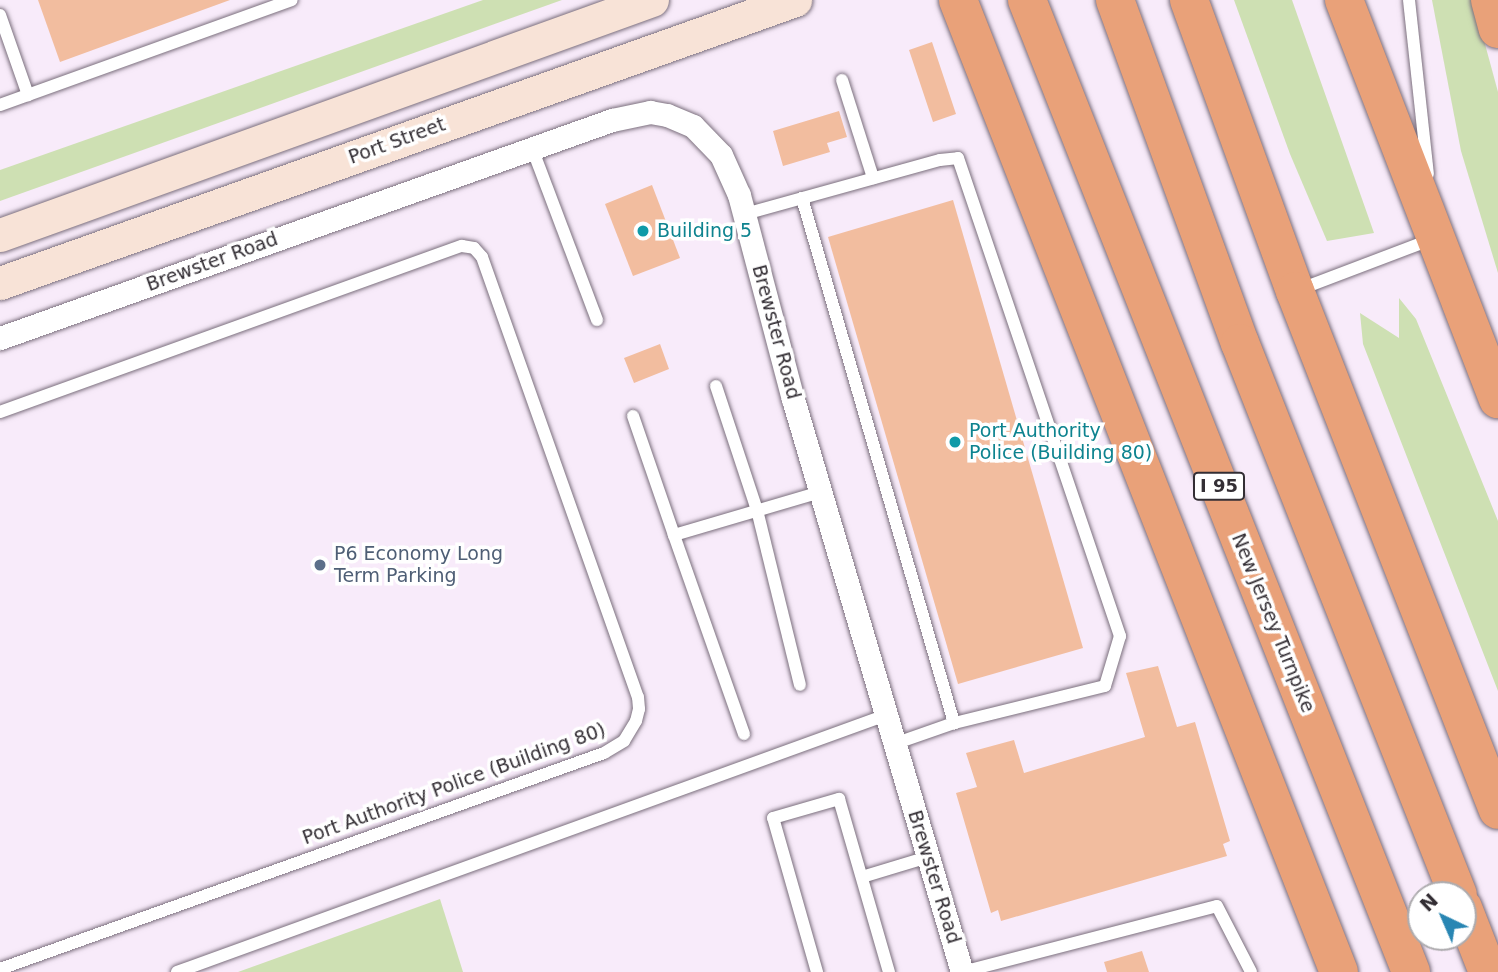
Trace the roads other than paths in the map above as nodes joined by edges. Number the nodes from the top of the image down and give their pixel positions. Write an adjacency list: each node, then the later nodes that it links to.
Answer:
1 (292, 0): 14 (lane)
2 (652, 0): 20 (main road)
3 (795, 0): 22 (main road, Port Street)
4 (958, 0): 49 (highway)
5 (1027, 0): 50 (highway, New Jersey Turnpike / I 95)
6 (1115, 0): 41 (highway)
7 (1189, 0): 23 (highway)
8 (1344, 0): 21 (highway)
9 (1409, 0): 21 (lane)
10 (1490, 0): 12 (highway)
11 (0, 15): 14 (lane)
12 (1498, 29)
13 (842, 80): 17 (lane)
14 (28, 95): 15 (lane)
15 (0, 105)
16 (531, 148): 19 (street, Brewster Road); 24 (lane); 25 (street, Brewster Road)
17 (873, 178): 18 (lane); 35 (lane)
18 (802, 198): 19 (lane); 35 (lane)
19 (745, 214): 30 (street, Brewster Road)
20 (0, 234)
21 (1435, 238): 23 (lane); 27 (highway)
22 (0, 283)
23 (1295, 291): 38 (highway)
24 (597, 320)
25 (0, 338)
26 (716, 386): 31 (lane)
27 (1498, 399)
28 (0, 412): 43 (lane, Port Authority Police (Building 80))
29 (633, 416): 32 (lane)
30 (820, 492): 31 (lane); 34 (street, Brewster Road)
31 (757, 510): 32 (lane); 33 (lane)
32 (674, 534): 36 (lane)
33 (800, 685)
34 (886, 715): 37 (street, Brewster Road); 44 (lane)
35 (954, 723): 37 (lane)
36 (744, 734)
37 (894, 744): 39 (street, Brewster Road)
38 (1498, 810)
39 (928, 857): 40 (lane); 47 (street, Brewster Road)
40 (862, 877): 45 (lane); 46 (lane)
41 (1452, 881)
42 (1477, 944): 51 (highway)
43 (0, 969)
44 (177, 972)
45 (817, 972)
46 (889, 972)
47 (962, 972): 48 (lane)
48 (1251, 972)
49 (1339, 972)
50 (1412, 972)
51 (1488, 972)

